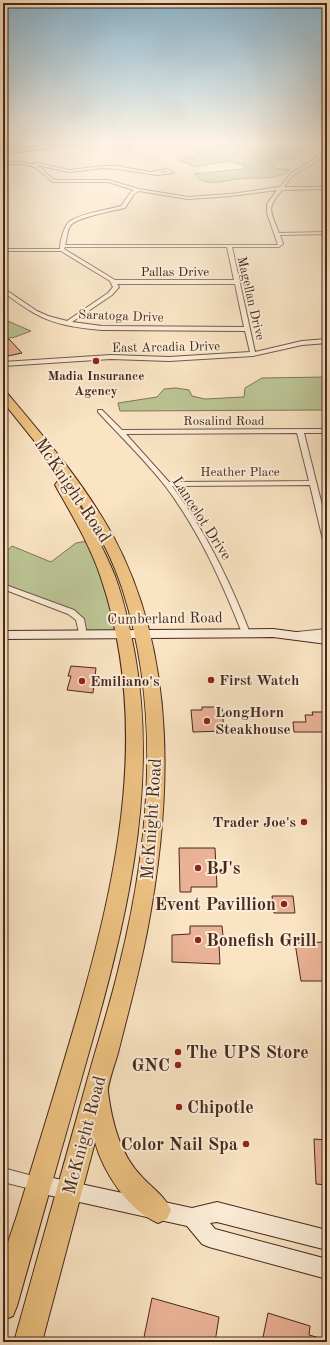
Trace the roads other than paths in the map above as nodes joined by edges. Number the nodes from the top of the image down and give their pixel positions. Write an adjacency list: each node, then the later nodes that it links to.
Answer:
1 (125, 204): 6 (street)
2 (270, 204): 4 (street)
3 (327, 233): 4 (street)
4 (278, 234): 5 (street)
5 (229, 246): 6 (street); 9 (street, Magellan Drive)
6 (62, 248): 7 (street); 8 (street)
7 (3, 250)
8 (114, 282): 9 (street, Pallas Drive); 11 (street)
9 (237, 282): 12 (street, Magellan Drive)
10 (3, 290): 11 (street, Saratoga Drive)
11 (67, 323): 12 (street, Saratoga Drive)
12 (248, 329): 14 (street, Magellan Drive)
13 (327, 341): 14 (street, East Arcadia Drive)
14 (253, 354): 15 (street, East Arcadia Drive)
15 (3, 364)
16 (3, 395): 28 (highway, McKnight Road)
17 (100, 411): 20 (street, Lancelot Drive)
18 (3, 412): 28 (highway, McKnight Road)
19 (327, 431): 21 (street, Rosalind Road)
20 (121, 432): 21 (street, Rosalind Road); 23 (street, Lancelot Drive)
21 (300, 432): 22 (street)
22 (313, 483): 23 (street, Heather Place); 24 (street)
23 (167, 484): 26 (street, Lancelot Drive)
24 (327, 540)
25 (3, 586): 27 (street)
26 (246, 633): 28 (main road, Cumberland Road); 30 (main road, Cumberland Road)
27 (83, 635): 28 (main road, Cumberland Road); 29 (main road, Cumberland Road)
28 (133, 635): 31 (highway, McKnight Road); 33 (highway, McKnight Road)
29 (3, 636)
30 (325, 638)
31 (98, 1087): 34 (highway, McKnight Road); 35 (highway)
32 (3, 1175): 33 (street)
33 (39, 1184): 34 (main road); 39 (highway, McKnight Road)
34 (69, 1191): 35 (main road); 40 (highway, McKnight Road)
35 (158, 1210): 36 (main road)
36 (192, 1218): 37 (main road); 38 (main road)
37 (327, 1240)
38 (327, 1269)
39 (3, 1306)
40 (28, 1342)

